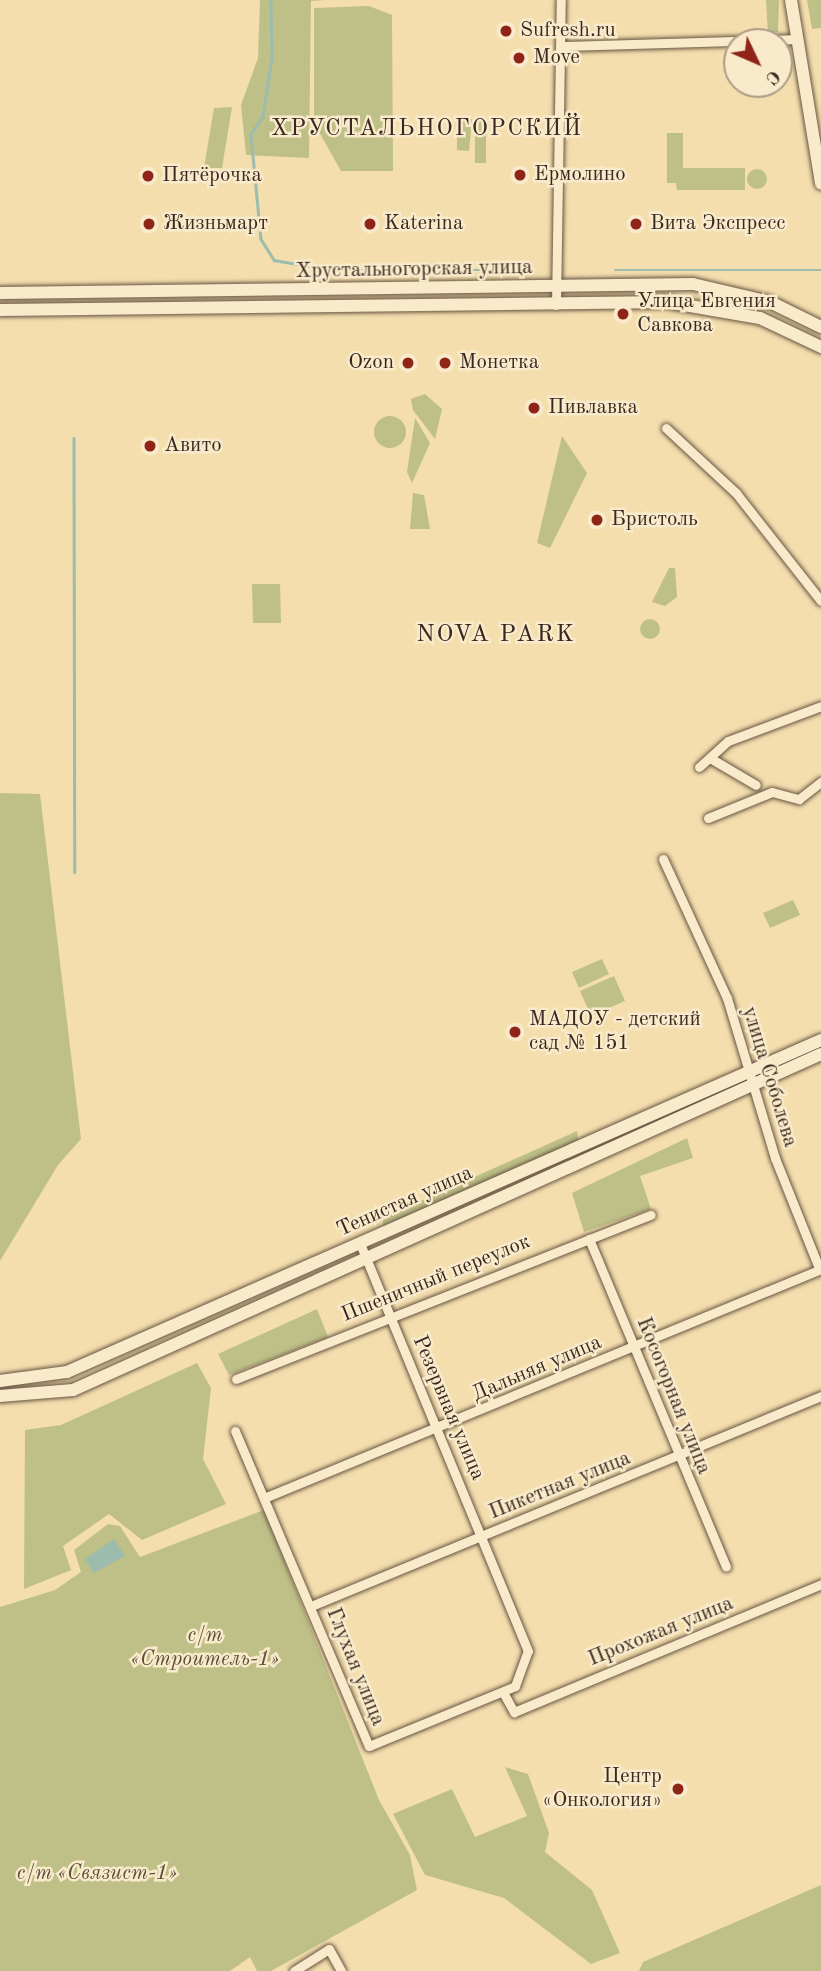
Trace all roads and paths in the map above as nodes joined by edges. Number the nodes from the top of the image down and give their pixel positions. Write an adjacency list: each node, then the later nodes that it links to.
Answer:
1 (561, 0): 4 (street)
2 (791, 0): 3 (street)
3 (796, 39): 4 (street); 5 (street)
4 (561, 46): 6 (street)
5 (821, 184)
6 (556, 287): 8 (street, Хрустальногорская улица); 10 (street); 14 (street, Хрустальногорская улица)
7 (233, 292): 8 (street, Хрустальногорская улица); 9 (street, Хрустальногорская улица); 11 (street)
8 (310, 292): 12 (street)
9 (0, 293)
10 (556, 305): 12 (street, Хрустальногорская улица); 15 (street, Хрустальногорская улица)
11 (231, 307): 12 (street, Хрустальногорская улица); 13 (street, Хрустальногорская улица)
12 (311, 307)
13 (0, 310)
14 (821, 326): 15 (street)
15 (816, 343)
16 (666, 428): 17 (street)
17 (821, 601)
18 (821, 706): 19 (street)
19 (710, 758): 20 (street); 22 (street)
20 (699, 767)
21 (821, 782): 23 (street)
22 (756, 785)
23 (708, 818)
24 (663, 859): 27 (street, улица Соболева)
25 (821, 1041): 27 (street, Тенистая улица)
26 (821, 1054): 27 (street, Тенистая улица)
27 (753, 1077): 30 (street, Тенистая улица); 31 (street, улица Соболева)
28 (651, 1215): 29 (street, Пшеничный переулок)
29 (589, 1239): 32 (street, Пшеничный переулок); 33 (street, Косогорная улица)
30 (363, 1250): 32 (street, Резервная улица); 35 (street, Тенистая улица); 36 (street, Тенистая улица)
31 (820, 1269): 33 (street, Дальняя улица)
32 (394, 1320): 34 (street, Пшеничный переулок); 38 (street, Резервная улица)
33 (634, 1347): 38 (street, Дальняя улица); 40 (street, Косогорная улица)
34 (236, 1379)
35 (0, 1381)
36 (0, 1396)
37 (821, 1396): 40 (street, Пикетная улица)
38 (438, 1430): 41 (street, Дальняя улица); 42 (street, Резервная улица)
39 (235, 1431): 41 (street, Глухая улица)
40 (677, 1455): 42 (street, Пикетная улица); 43 (street, Косогорная улица)
41 (264, 1499): 45 (street, Глухая улица)
42 (484, 1537): 45 (street, Пикетная улица); 46 (street, Резервная улица)
43 (726, 1566)
44 (821, 1584): 46 (street, Прохожая улица)
45 (311, 1606): 46 (street, Глухая улица)
46 (505, 1693)
47 (294, 1971): 48 (street)
48 (341, 1971)

